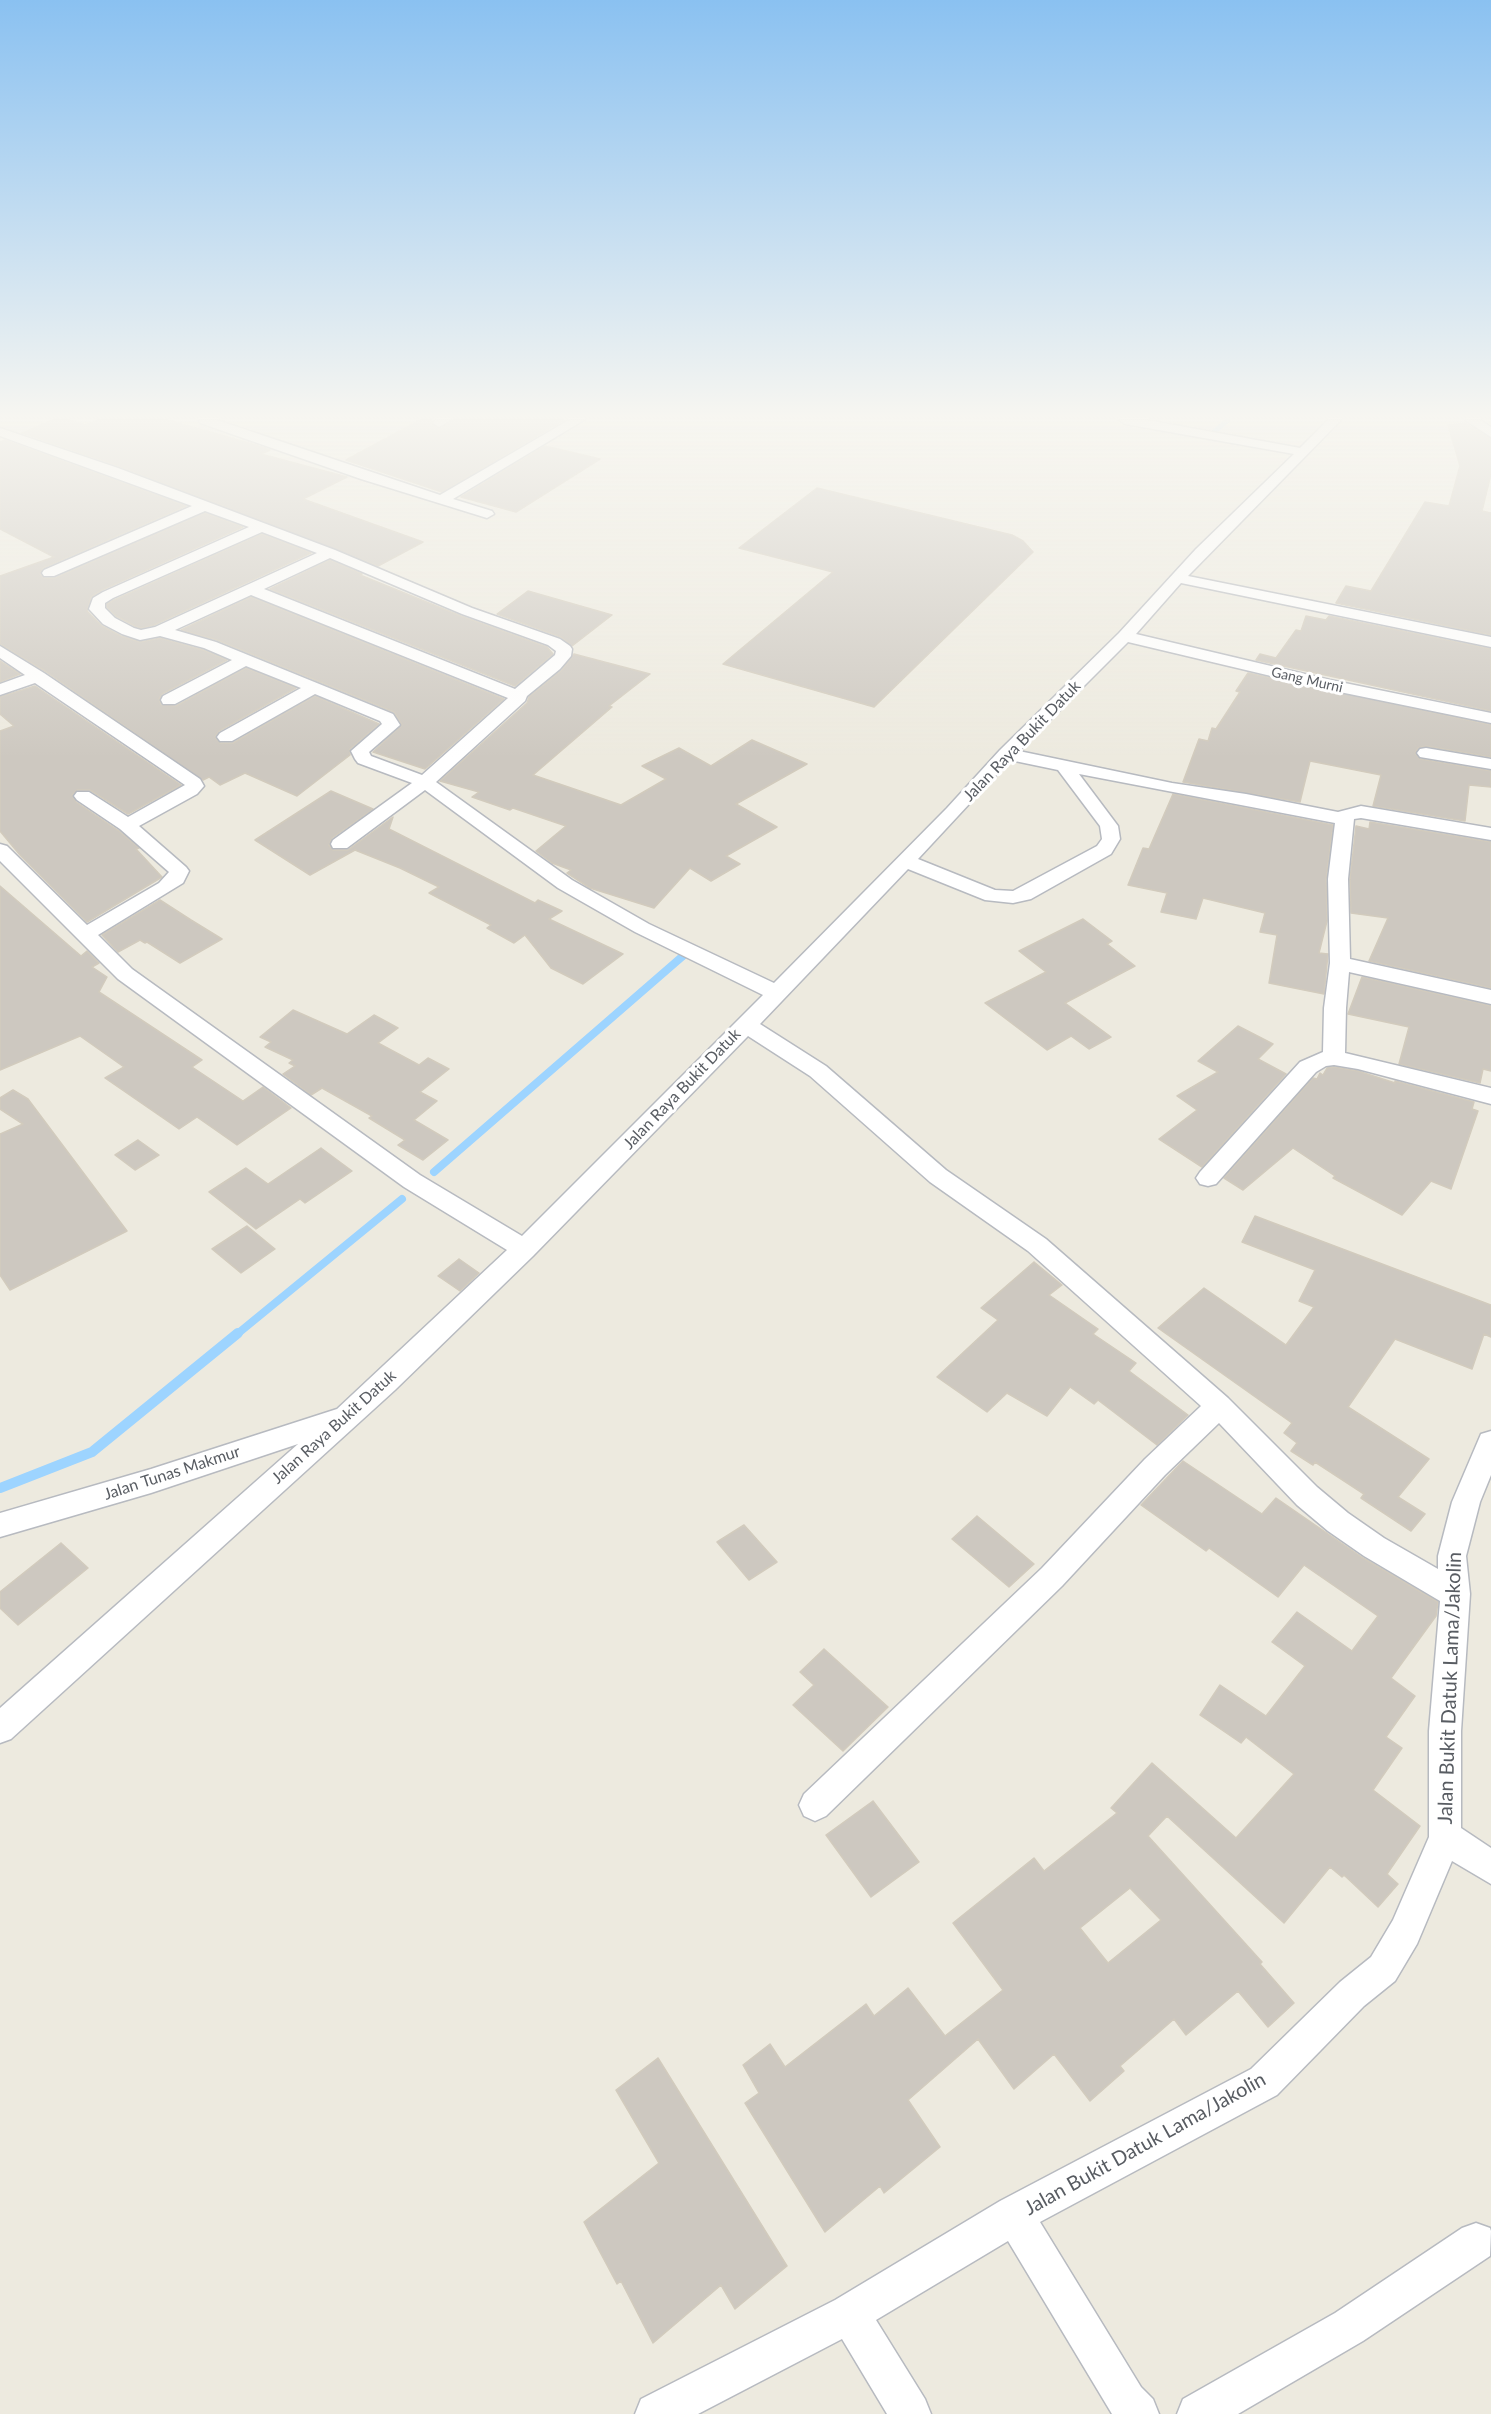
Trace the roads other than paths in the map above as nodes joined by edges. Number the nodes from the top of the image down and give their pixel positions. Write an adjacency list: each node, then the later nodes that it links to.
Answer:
1 (142, 533): 6 (street)
2 (249, 533): 9 (street)
3 (277, 533): 5 (street)
4 (1222, 533): 7 (street, Jalan Raya Bukit Datuk)
5 (330, 553): 8 (street); 17 (street)
6 (49, 573)
7 (1177, 578): 10 (street, Jalan Raya Bukit Datuk); 11 (street)
8 (250, 589): 9 (street); 17 (street)
9 (159, 631): 13 (street)
10 (1125, 636): 19 (street, Gang Murni); 22 (street, Jalan Raya Bukit Datuk)
11 (1491, 642)
12 (0, 651): 14 (street)
13 (246, 659): 15 (street); 18 (street)
14 (38, 676): 16 (street); 28 (street)
15 (314, 688): 20 (street); 25 (street)
16 (0, 690)
17 (519, 697): 25 (street)
18 (169, 700)
19 (1491, 718)
20 (226, 737)
21 (1425, 753): 23 (street)
22 (1006, 754): 24 (street); 32 (street, Jalan Raya Bukit Datuk)
23 (1491, 764)
24 (1063, 765): 27 (street); 32 (street)
25 (425, 782): 30 (street); 35 (street)
26 (83, 796): 28 (street)
27 (1344, 819): 29 (street); 34 (street)
28 (127, 825): 33 (street)
29 (1491, 834)
30 (340, 844)
31 (0, 850): 33 (street)
32 (904, 861): 35 (street, Jalan Raya Bukit Datuk)
33 (85, 934): 41 (street)
34 (1340, 963): 36 (street); 38 (street)
35 (775, 992): 37 (street, Jalan Raya Bukit Datuk)
36 (1491, 997)
37 (746, 1024): 41 (street, Jalan Raya Bukit Datuk); 42 (street)
38 (1335, 1058): 39 (street); 40 (street)
39 (1491, 1095)
40 (1208, 1178)
41 (524, 1249): 43 (street, Jalan Raya Bukit Datuk)
42 (1219, 1406): 46 (street); 48 (street)
43 (344, 1418): 45 (street, Jalan Tunas Makmur); 47 (street, Jalan Raya Bukit Datuk)
44 (1491, 1442): 46 (street, Jalan Bukit Datuk Lama/Jakolin)
45 (0, 1526)
46 (1455, 1594): 49 (street, Jalan Bukit Datuk Lama/Jakolin)
47 (0, 1728)
48 (815, 1805)
49 (1445, 1837): 50 (street); 51 (street, Jalan Bukit Datuk Lama/Jakolin)
50 (1491, 1867)
51 (1014, 2215): 53 (street, Jalan Bukit Datuk Lama/Jakolin); 56 (street)
52 (1476, 2242): 57 (street)
53 (849, 2314): 54 (street, Jalan Bukit Datuk Lama/Jakolin); 55 (street)
54 (656, 2414)
55 (910, 2414)
56 (1138, 2414)
57 (1198, 2414)

